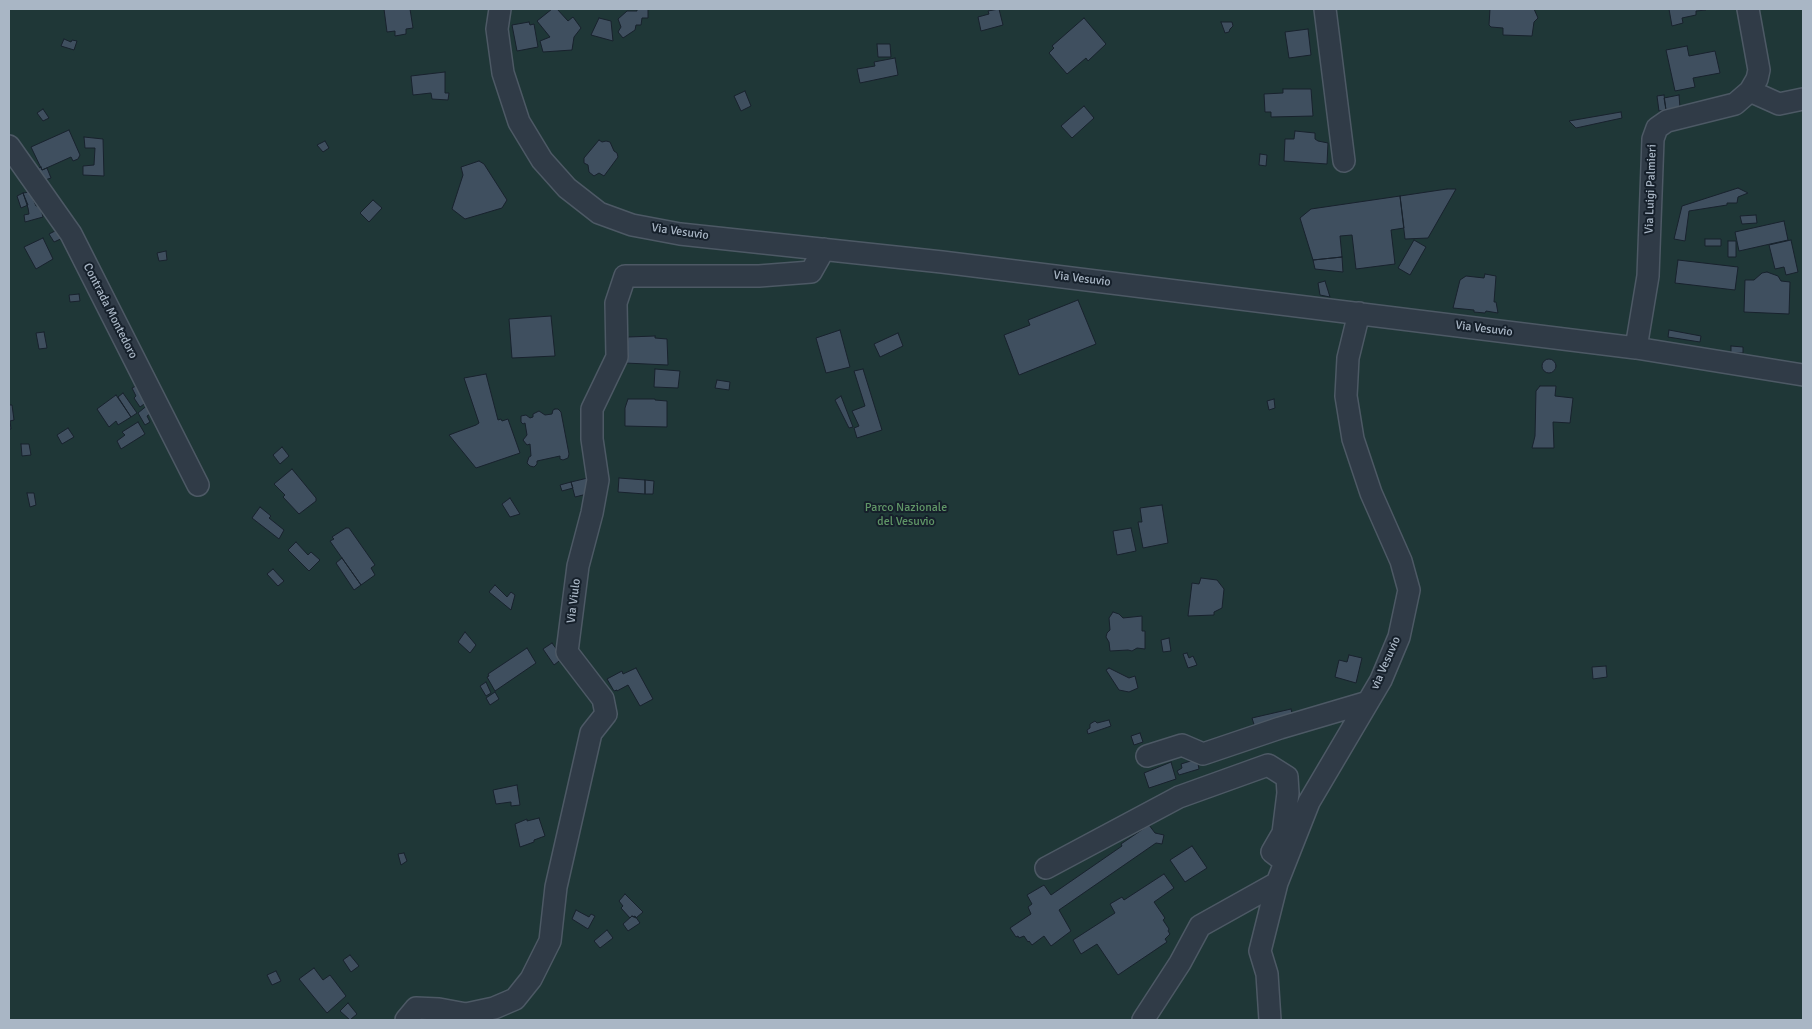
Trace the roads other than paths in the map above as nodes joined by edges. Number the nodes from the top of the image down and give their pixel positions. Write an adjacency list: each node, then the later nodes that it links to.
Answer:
1 (500, 9): 8 (street, Via Vesuvio)
2 (1325, 9): 7 (street)
3 (1748, 9): 4 (street)
4 (1750, 91): 5 (street); 10 (street, Via Luigi Palmieri)
5 (1803, 99)
6 (9, 146): 12 (street, Contrada Montedoro)
7 (1344, 161)
8 (824, 249): 9 (street, Via Vesuvio); 18 (street, Via Viulo)
9 (1358, 313): 10 (street, Via Vesuvio); 13 (street, via Vesuvio)
10 (1636, 348): 11 (street, Via Vesuvio)
11 (1803, 375)
12 (198, 486)
13 (1368, 702): 14 (street); 15 (street, via Vesuvio)
14 (1147, 756)
15 (1286, 862): 16 (street); 17 (street, via Vesuvio)
16 (1046, 868)
17 (1277, 883): 19 (street); 20 (street, via Vesuvio)
18 (406, 1020)
19 (1143, 1020)
20 (1270, 1020)

